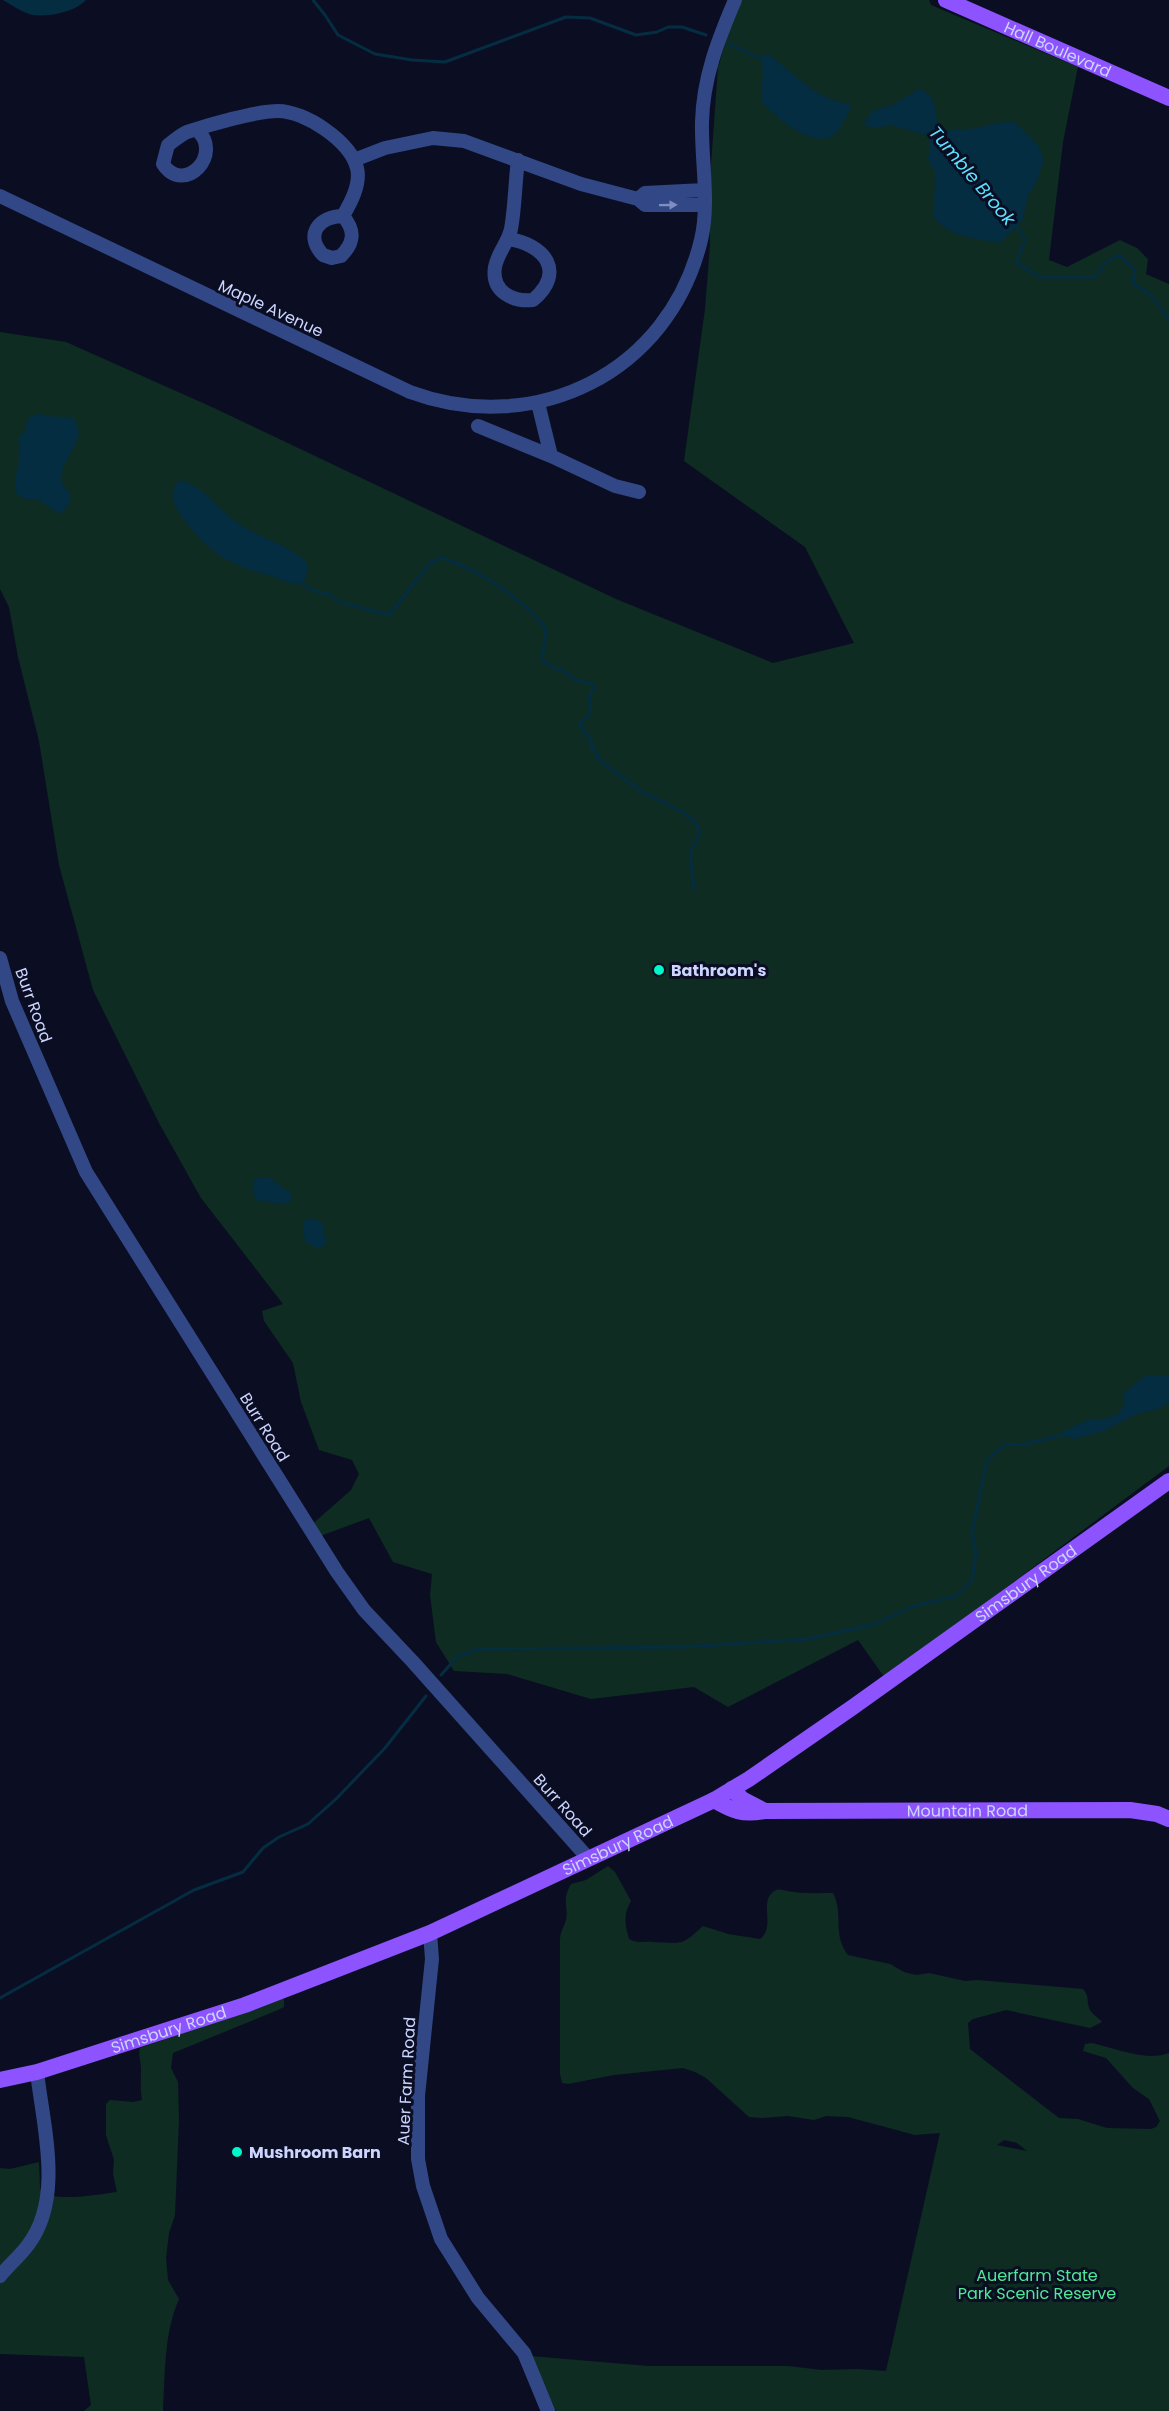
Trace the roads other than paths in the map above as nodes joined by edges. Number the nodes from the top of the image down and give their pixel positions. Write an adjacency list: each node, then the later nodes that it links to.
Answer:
1 (735, 0): 7 (street, Maple Avenue)
2 (946, 0): 3 (main road, Hall Boulevard)
3 (1169, 98)
4 (197, 130): 5 (street)
5 (354, 160): 6 (street); 11 (street)
6 (518, 160): 9 (street); 12 (street)
7 (704, 190): 9 (street); 10 (street, Maple Avenue)
8 (0, 196): 13 (street, Maple Avenue)
9 (638, 199): 10 (street, one-way to 10)
10 (704, 205): 13 (street, Maple Avenue)
11 (344, 216)
12 (509, 239): 12 (street)
13 (538, 403): 15 (street)
14 (478, 426): 15 (street)
15 (551, 456): 16 (street)
16 (639, 492)
17 (0, 958): 18 (street, Burr Road)
18 (6, 1002): 24 (street, Burr Road)
19 (1169, 1481): 20 (main road, Simsbury Road)
20 (732, 1789): 21 (main road, Simsbury Road); 22 (main road)
21 (714, 1800): 22 (main road, Mountain Road); 24 (main road, Simsbury Road)
22 (765, 1811): 23 (main road, Mountain Road)
23 (1169, 1819)
24 (588, 1858): 25 (main road, Simsbury Road)
25 (430, 1933): 26 (main road, Simsbury Road); 29 (street, Auer Farm Road)
26 (37, 2072): 27 (main road, Simsbury Road); 28 (street)
27 (0, 2080)
28 (0, 2276)
29 (548, 2411)

